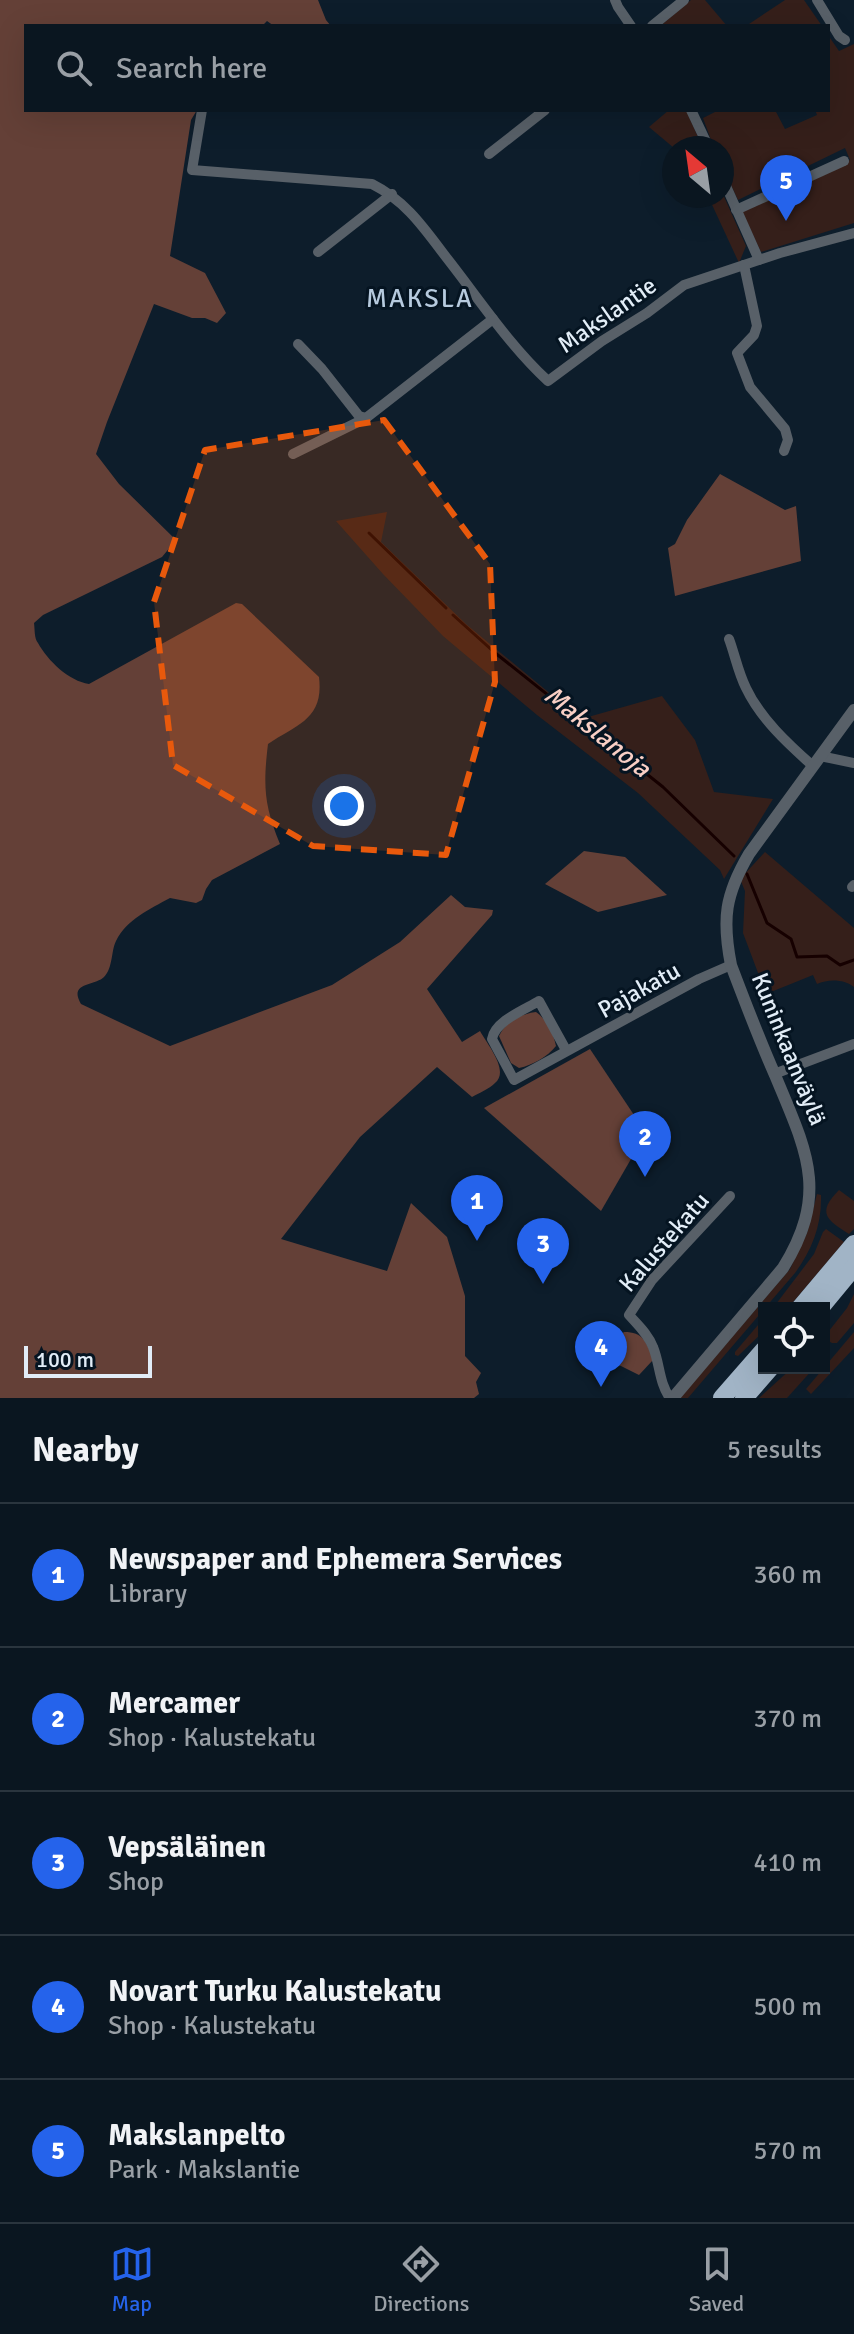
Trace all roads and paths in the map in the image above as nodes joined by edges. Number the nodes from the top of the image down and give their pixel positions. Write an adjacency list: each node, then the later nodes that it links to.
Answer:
1 (615, 0): 4 (street)
2 (684, 0): 5 (street)
3 (817, 0): 6 (street)
4 (630, 24)
5 (654, 24)
6 (845, 40)
7 (202, 112): 13 (street, Makslantie)
8 (542, 112): 11 (street)
9 (696, 112): 10 (street)
10 (705, 136)
11 (489, 154)
12 (844, 161): 15 (street)
13 (392, 194): 17 (street); 20 (street, Makslantie)
14 (734, 205): 15 (street)
15 (736, 210): 18 (street)
16 (854, 233): 18 (street, Makslantie)
17 (318, 252)
18 (759, 260): 19 (street, Makslantie)
19 (744, 265): 20 (street, Makslantie); 23 (street)
20 (493, 319): 22 (street)
21 (298, 344): 22 (street)
22 (366, 418): 24 (street)
23 (784, 451)
24 (293, 454)
25 (729, 639): 27 (street)
26 (854, 710): 27 (street, Kuninkaanväylä)
27 (817, 761): 28 (street); 29 (street, Kuninkaanväylä)
28 (854, 763)
29 (731, 965): 31 (street, Pajakatu); 32 (street, Kuninkaanväylä)
30 (854, 1044): 32 (street)
31 (566, 1050): 31 (street, Pajakatu)
32 (774, 1074): 40 (street, Kuninkaanväylä)
33 (730, 1196): 40 (street, Kalustekatu)
34 (854, 1244): 36 (highway)
35 (854, 1267): 37 (highway)
36 (805, 1302)
37 (825, 1302)
38 (758, 1357): 41 (highway)
39 (765, 1374): 42 (highway)
40 (672, 1398)
41 (722, 1398)
42 (744, 1398)

